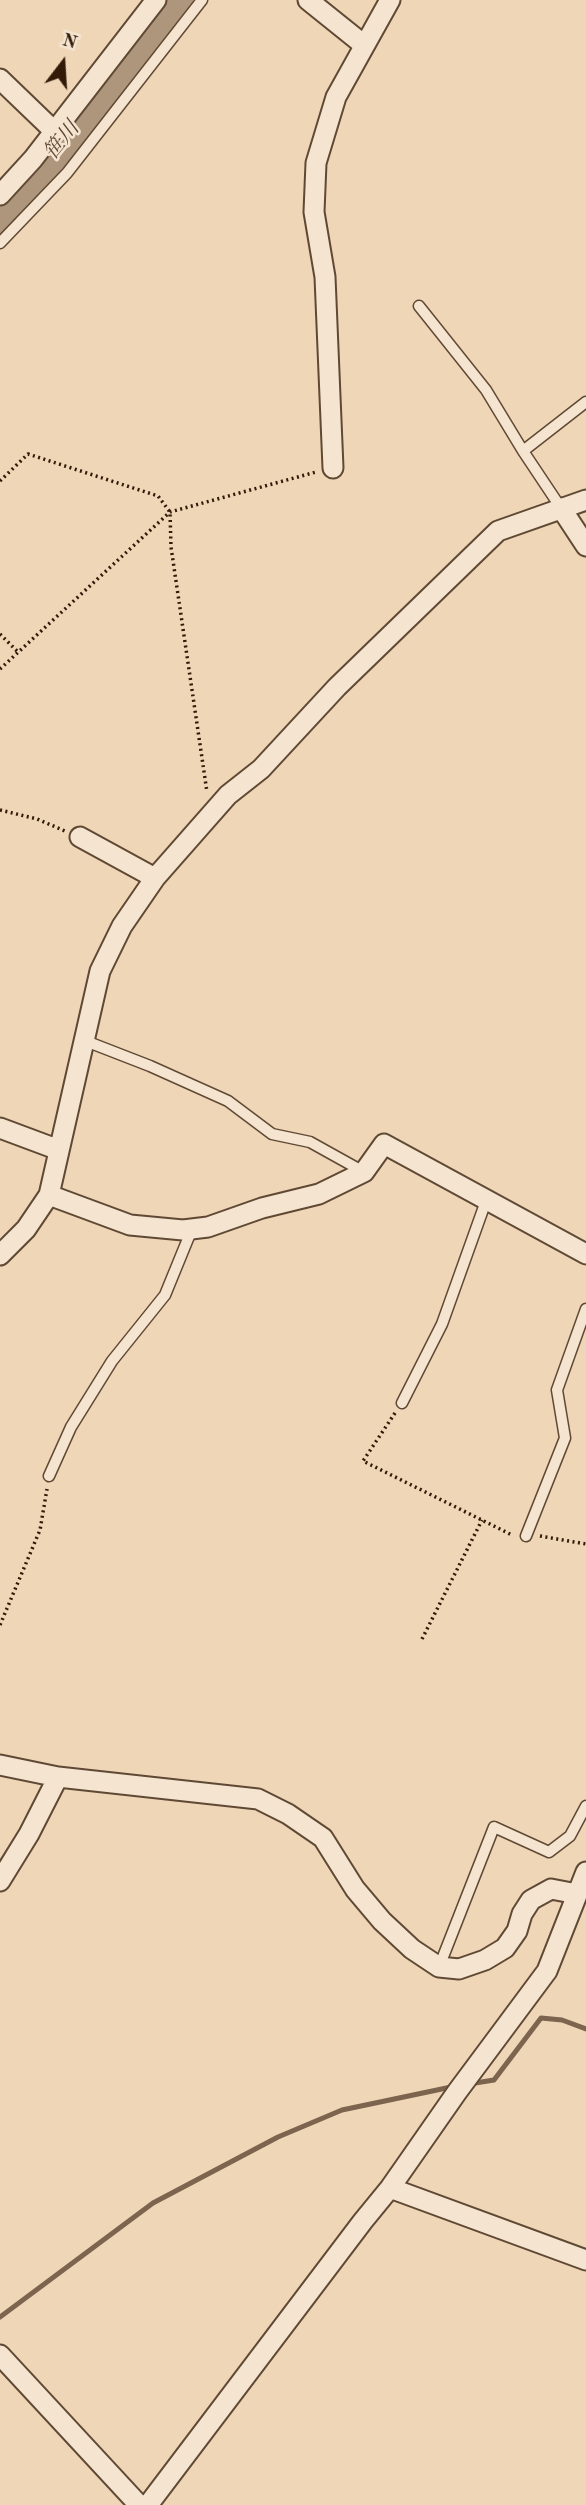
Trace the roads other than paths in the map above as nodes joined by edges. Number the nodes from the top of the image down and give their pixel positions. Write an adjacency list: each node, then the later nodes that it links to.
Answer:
1 (156, 0): 7 (street)
2 (202, 0): 9 (lane)
3 (308, 0): 5 (street)
4 (390, 0): 5 (street)
5 (364, 45): 13 (street)
6 (0, 79): 7 (street)
7 (54, 131): 8 (street)
8 (0, 195)
9 (0, 243)
10 (419, 306): 12 (lane)
11 (586, 402): 12 (lane)
12 (523, 451): 15 (lane)
13 (333, 468)
14 (586, 500): 15 (street)
15 (561, 508): 16 (street); 18 (street)
16 (586, 546)
17 (80, 837): 18 (street)
18 (155, 878): 19 (street)
19 (83, 1040): 21 (street); 22 (lane)
20 (0, 1128): 21 (street)
21 (59, 1150): 23 (street)
22 (364, 1172): 24 (street); 25 (street)
23 (49, 1195): 25 (street); 27 (street)
24 (486, 1202): 26 (street); 29 (lane)
25 (193, 1228): 30 (lane)
26 (586, 1254)
27 (0, 1255)
28 (586, 1308): 31 (lane)
29 (402, 1403)
30 (49, 1476)
31 (526, 1536)
32 (0, 1765): 33 (street)
33 (58, 1777): 36 (street); 38 (street)
34 (586, 1806): 38 (lane)
35 (586, 1872): 37 (street)
36 (0, 1881)
37 (577, 1894): 38 (street); 39 (street)
38 (439, 1967)
39 (390, 2188): 40 (street); 43 (street)
40 (586, 2260)
41 (0, 2355): 42 (street)
42 (139, 2505)
43 (148, 2505)

